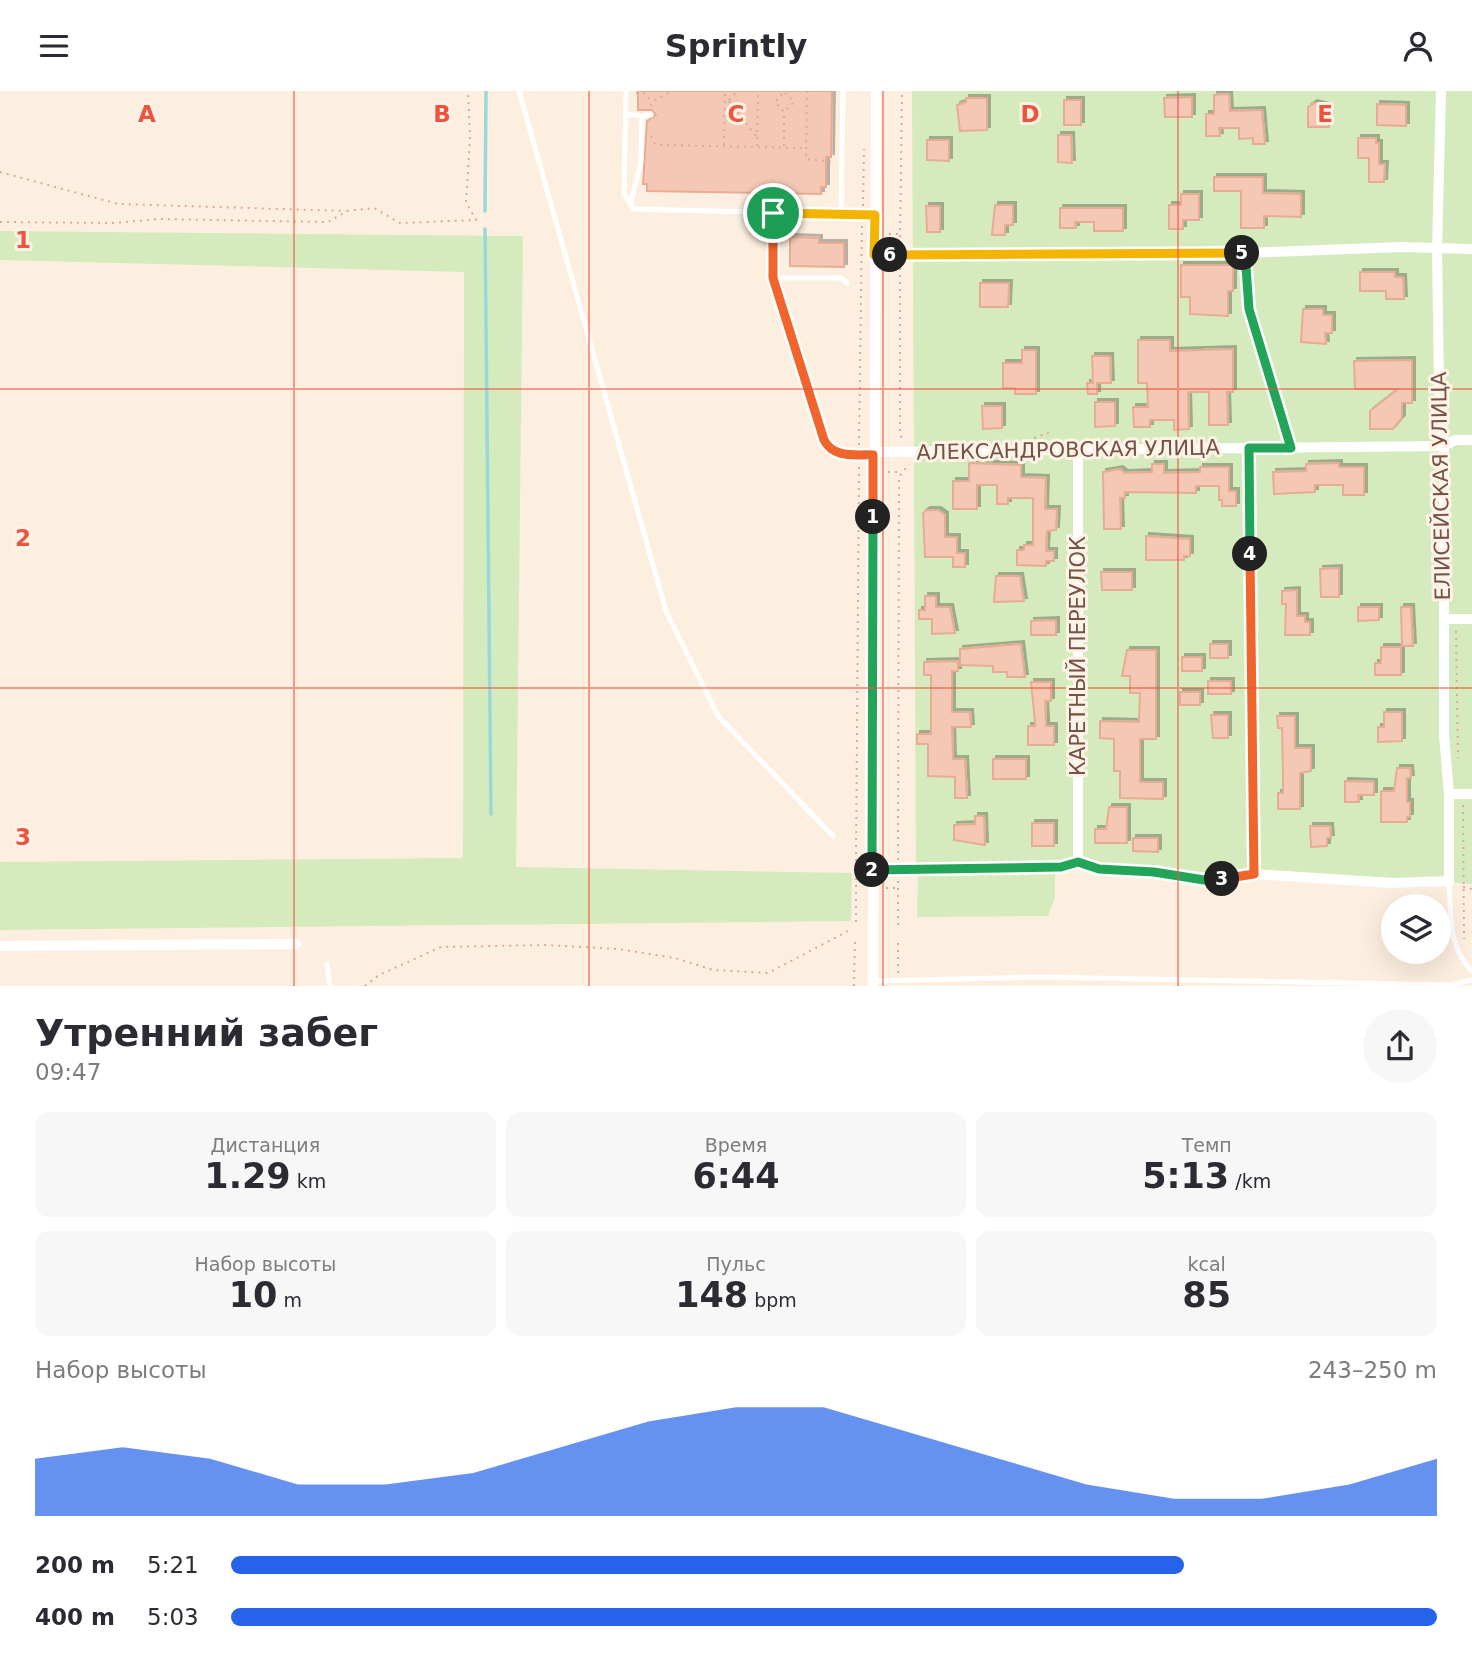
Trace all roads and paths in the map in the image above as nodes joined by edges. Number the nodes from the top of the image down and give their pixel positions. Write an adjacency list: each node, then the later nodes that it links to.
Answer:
1 (468, 91): 31 (path)
2 (519, 91): 70 (lane)
3 (626, 91): 18 (lane)
4 (671, 91): 16 (path)
5 (725, 91): 15 (path)
6 (737, 91): 15 (path)
7 (758, 91): 22 (path)
8 (807, 91): 27 (path)
9 (843, 91): 34 (lane)
10 (876, 91): 35 (street)
11 (902, 91): 39 (path)
12 (1441, 91): 41 (street, ЕЛИСЕЙСКАЯ УЛИЦА)
13 (785, 92): 17 (path); 17 (path)
14 (638, 93): 16 (path)
15 (727, 101): 22 (path); 24 (path)
16 (652, 102): 20 (path)
17 (784, 112): 26 (path)
18 (625, 115): 19 (lane); 30 (lane)
19 (638, 115)
20 (651, 115): 30 (lane)
21 (651, 134): 24 (path)
22 (757, 138): 25 (path)
23 (864, 144): 32 (path)
24 (724, 146): 25 (path)
25 (757, 147): 26 (path)
26 (784, 147): 27 (path)
27 (806, 148): 28 (path)
28 (825, 162)
29 (0, 172): 31 (path)
30 (630, 205): 33 (lane)
31 (347, 211): 36 (path)
32 (863, 211)
33 (773, 213): 34 (lane); 46 (lane)
34 (841, 215): 35 (lane)
35 (875, 215): 44 (street)
36 (0, 222)
37 (862, 222): 52 (path)
38 (888, 234): 39 (path)
39 (900, 234): 40 (path)
40 (900, 248)
41 (1437, 250): 42 (street); 43 (street); 53 (street, ЕЛИСЕЙСКАЯ УЛИЦА)
42 (1472, 250)
43 (1245, 253): 44 (street); 55 (street)
44 (874, 255): 57 (street)
45 (900, 263): 51 (path)
46 (773, 278): 47 (lane); 57 (lane)
47 (847, 283)
48 (1050, 432): 49 (path)
49 (1029, 440)
50 (1472, 440): 53 (street, АЛЕКСАНДРОВСКАЯ УЛИЦА)
51 (905, 441)
52 (859, 445)
53 (1444, 446): 55 (street, АЛЕКСАНДРОВСКАЯ УЛИЦА); 64 (street, ЕЛИСЕЙСКАЯ УЛИЦА)
54 (1249, 448): 55 (street, АЛЕКСАНДРОВСКАЯ УЛИЦА); 56 (street, АЛЕКСАНДРОВСКАЯ УЛИЦА); 76 (street)
55 (1291, 448)
56 (1077, 450): 57 (street, АЛЕКСАНДРОВСКАЯ УЛИЦА); 72 (street, КАРЕТНЫЙ ПЕРЕУЛОК)
57 (873, 453): 75 (street)
58 (918, 460): 63 (path)
59 (859, 462): 60 (path)
60 (859, 471): 61 (path); 71 (path)
61 (864, 471)
62 (887, 472): 63 (path)
63 (900, 472): 73 (path)
64 (1444, 619): 65 (street); 68 (street, ЕЛИСЕЙСКАЯ УЛИЦА)
65 (1456, 619): 66 (street); 67 (path)
66 (1472, 619)
67 (1458, 764)
68 (1449, 793): 69 (street); 79 (street, ЕЛИСЕЙСКАЯ УЛИЦА)
69 (1468, 793): 81 (path)
70 (833, 836)
71 (856, 861)
72 (1078, 862): 74 (lane); 75 (lane)
73 (898, 864)
74 (1099, 869): 76 (street)
75 (872, 870): 100 (street)
76 (1254, 874): 79 (street)
77 (898, 877): 84 (path)
78 (856, 878): 80 (path)
79 (1449, 881): 81 (path); 95 (lane)
80 (856, 887): 82 (path); 86 (path)
81 (1462, 887): 85 (path); 91 (path)
82 (863, 888)
83 (885, 888): 84 (path)
84 (898, 888): 87 (path)
85 (1472, 889)
86 (856, 922)
87 (898, 925)
88 (850, 930): 102 (path)
89 (855, 938): 103 (path)
90 (898, 939): 96 (path)
91 (1464, 939)
92 (296, 944): 93 (street)
93 (0, 946)
94 (327, 964): 101 (lane)
95 (1472, 971)
96 (898, 975)
97 (1041, 977): 98 (lane); 100 (lane); 104 (lane)
98 (1149, 978): 99 (lane); 105 (lane)
99 (1472, 980)
100 (873, 983)
101 (330, 986)
102 (365, 986)
103 (854, 986)
104 (1041, 986)
105 (1149, 986)

